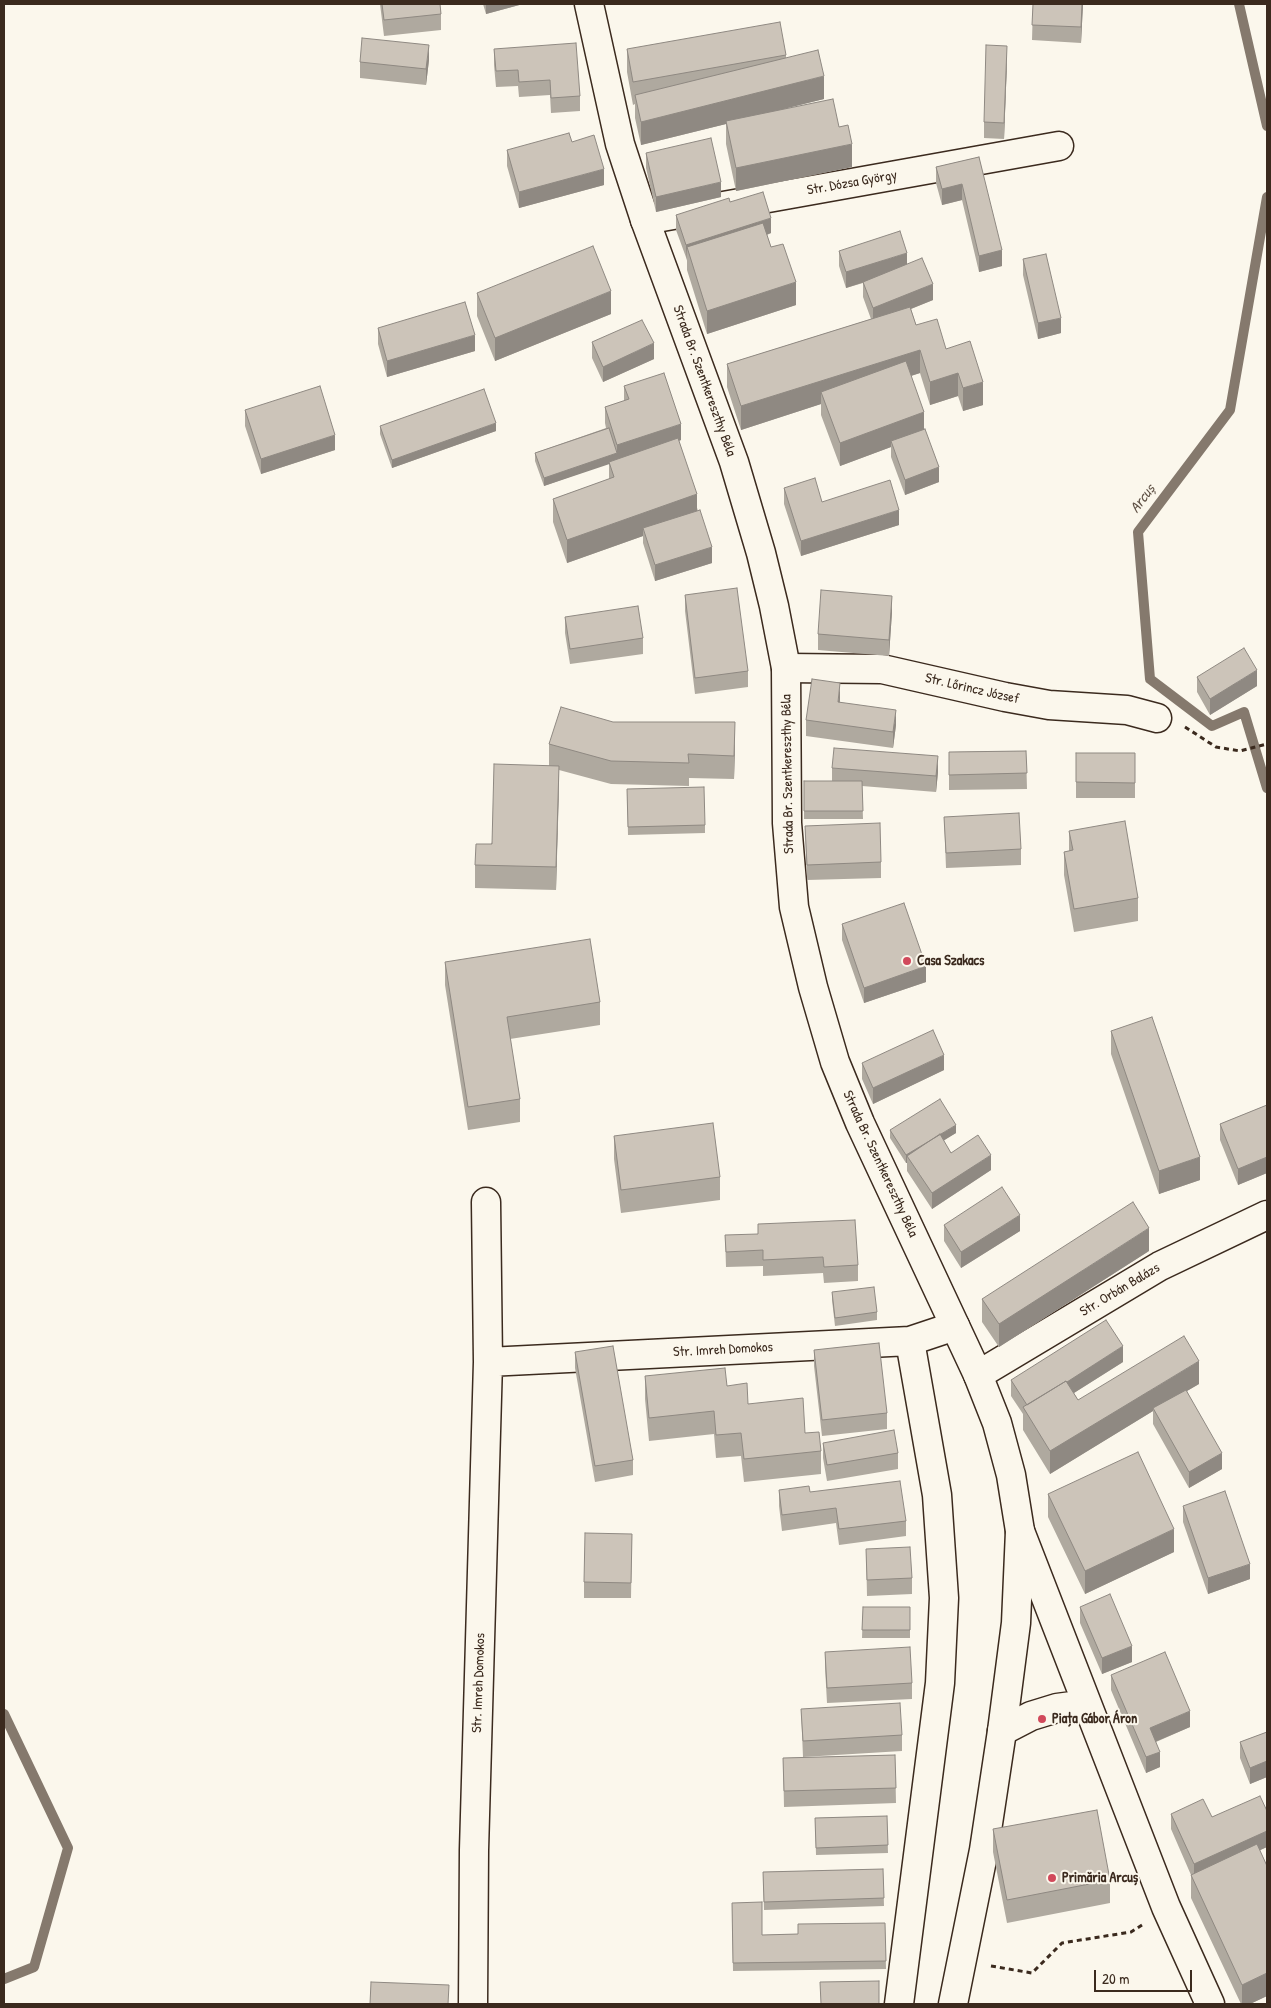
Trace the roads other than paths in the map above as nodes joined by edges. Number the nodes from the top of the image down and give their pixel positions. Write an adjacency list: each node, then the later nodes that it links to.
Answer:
1 (589, 4): 3 (street, Strada Br. Szentkereszthy Béla)
2 (1058, 146): 3 (street, Str. Dózsa György)
3 (645, 220): 4 (street, Strada Br. Szentkereszthy Béla)
4 (786, 668): 5 (street, Str. Lőrincz József); 8 (street, Strada Br. Szentkereszthy Béla)
5 (1157, 718)
6 (486, 1202): 10 (street, Str. Imreh Domokos)
7 (1267, 1215): 11 (street, Str. Orbán Balázs)
8 (955, 1326): 9 (street, Str. Imreh Domokos); 11 (street, Strada Br. Szentkereszthy Béla)
9 (910, 1341): 10 (street, Str. Imreh Domokos); 16 (street)
10 (488, 1362): 15 (street, Str. Imreh Domokos)
11 (978, 1375): 12 (street, Strada Br. Szentkereszthy Béla)
12 (1020, 1531): 13 (street); 14 (street)
13 (1087, 1704): 14 (street); 18 (street)
14 (1002, 1731): 17 (street)
15 (473, 2004)
16 (899, 2004)
17 (953, 2004)
18 (1210, 2004)

